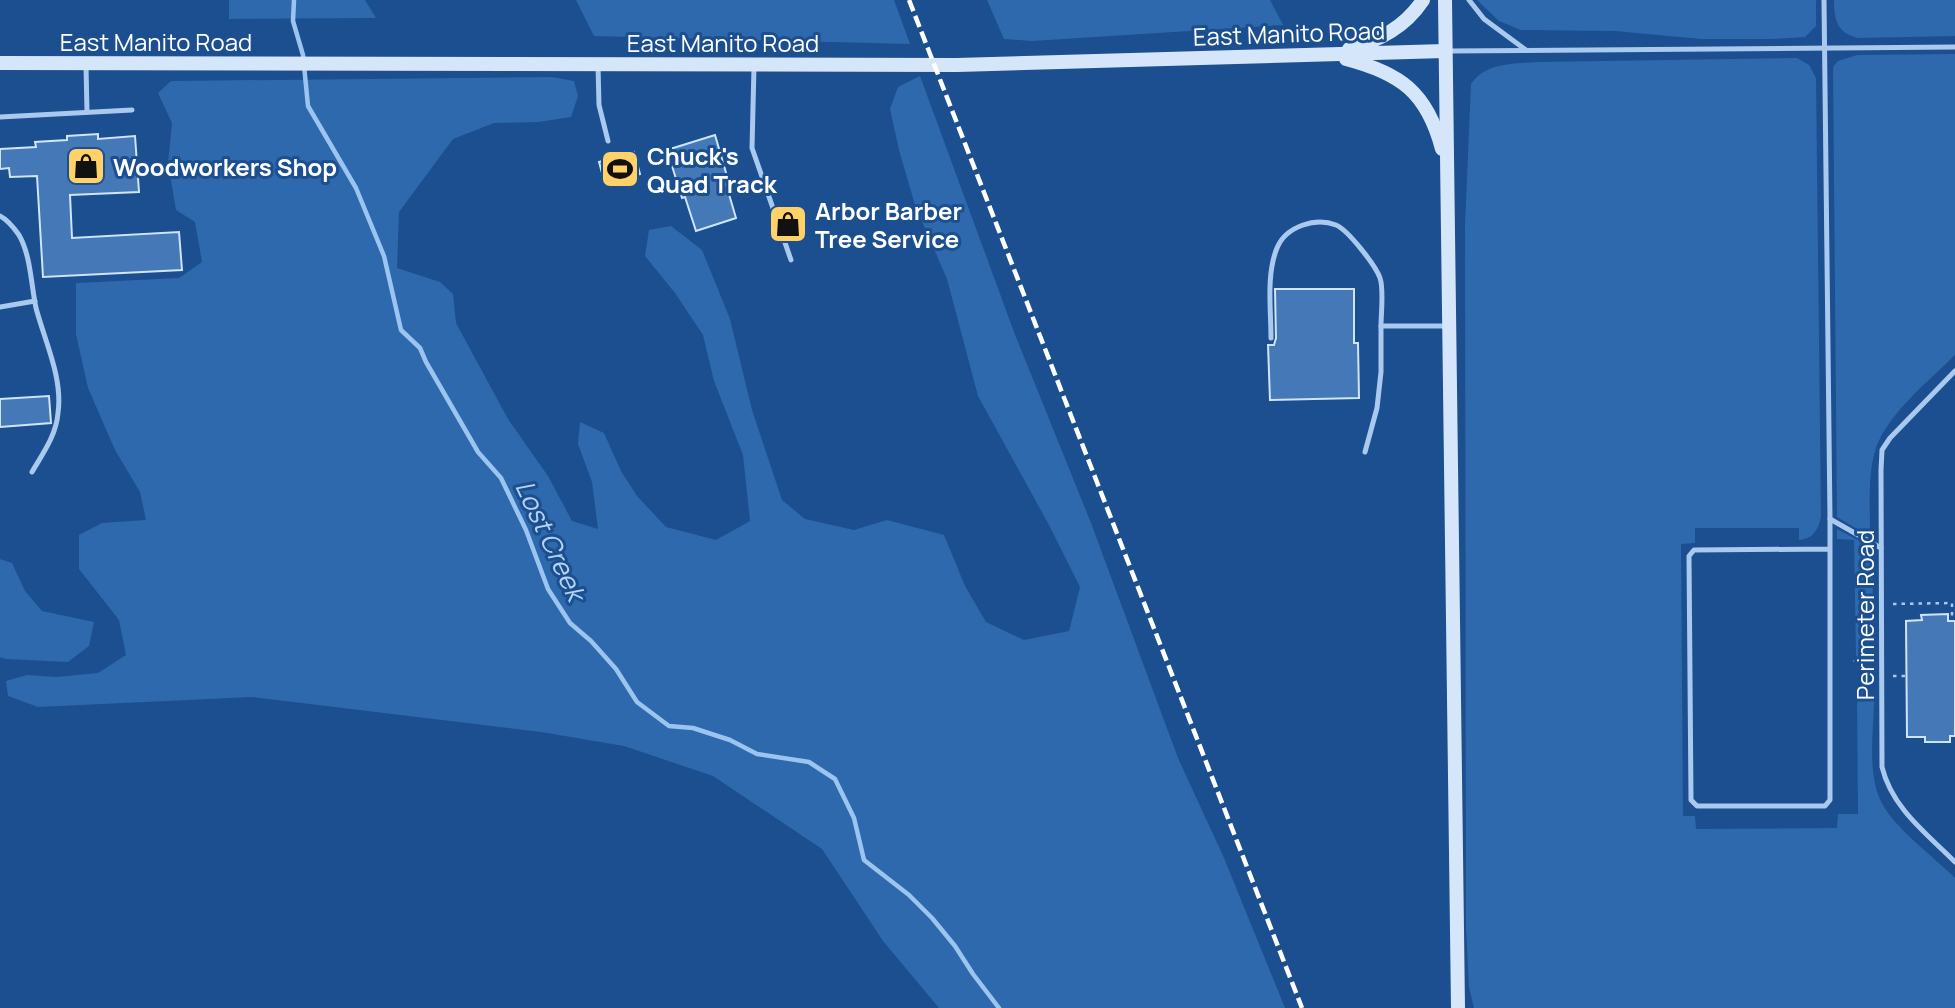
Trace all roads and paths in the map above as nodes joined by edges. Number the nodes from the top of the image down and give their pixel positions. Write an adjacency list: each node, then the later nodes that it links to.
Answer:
1 (1423, 0): 9 (street)
2 (1445, 0): 8 (street)
3 (1469, 0): 7 (lane)
4 (1824, 0): 5 (lane)
5 (1824, 47): 6 (lane); 7 (lane); 29 (lane)
6 (1955, 47)
7 (1526, 50): 8 (lane)
8 (1445, 51): 9 (street, East Manito Road); 18 (street)
9 (1327, 55): 12 (street, East Manito Road); 18 (street)
10 (0, 63): 11 (street, East Manito Road)
11 (86, 64): 13 (street, East Manito Road); 15 (lane)
12 (755, 64): 13 (street, East Manito Road); 20 (lane)
13 (598, 65): 17 (lane)
14 (132, 110): 15 (lane)
15 (87, 112): 16 (lane)
16 (0, 117)
17 (608, 141)
18 (1448, 172): 23 (street)
19 (0, 216): 21 (lane)
20 (791, 260)
21 (35, 301): 22 (lane); 28 (lane)
22 (0, 307)
23 (1450, 326): 24 (lane); 40 (street)
24 (1381, 327): 25 (lane); 27 (lane)
25 (1271, 338)
26 (1955, 371): 30 (lane, Perimeter Road)
27 (1365, 452)
28 (32, 472)
29 (1830, 519): 30 (lane); 31 (lane)
30 (1881, 548): 39 (lane, Perimeter Road)
31 (1829, 549): 31 (lane)
32 (1886, 604): 33 (path)
33 (1953, 609): 34 (path)
34 (1952, 621)
35 (1854, 660): 38 (path)
36 (1889, 676): 37 (path)
37 (1906, 676)
38 (1855, 693)
39 (1955, 862)
40 (1458, 1008)

